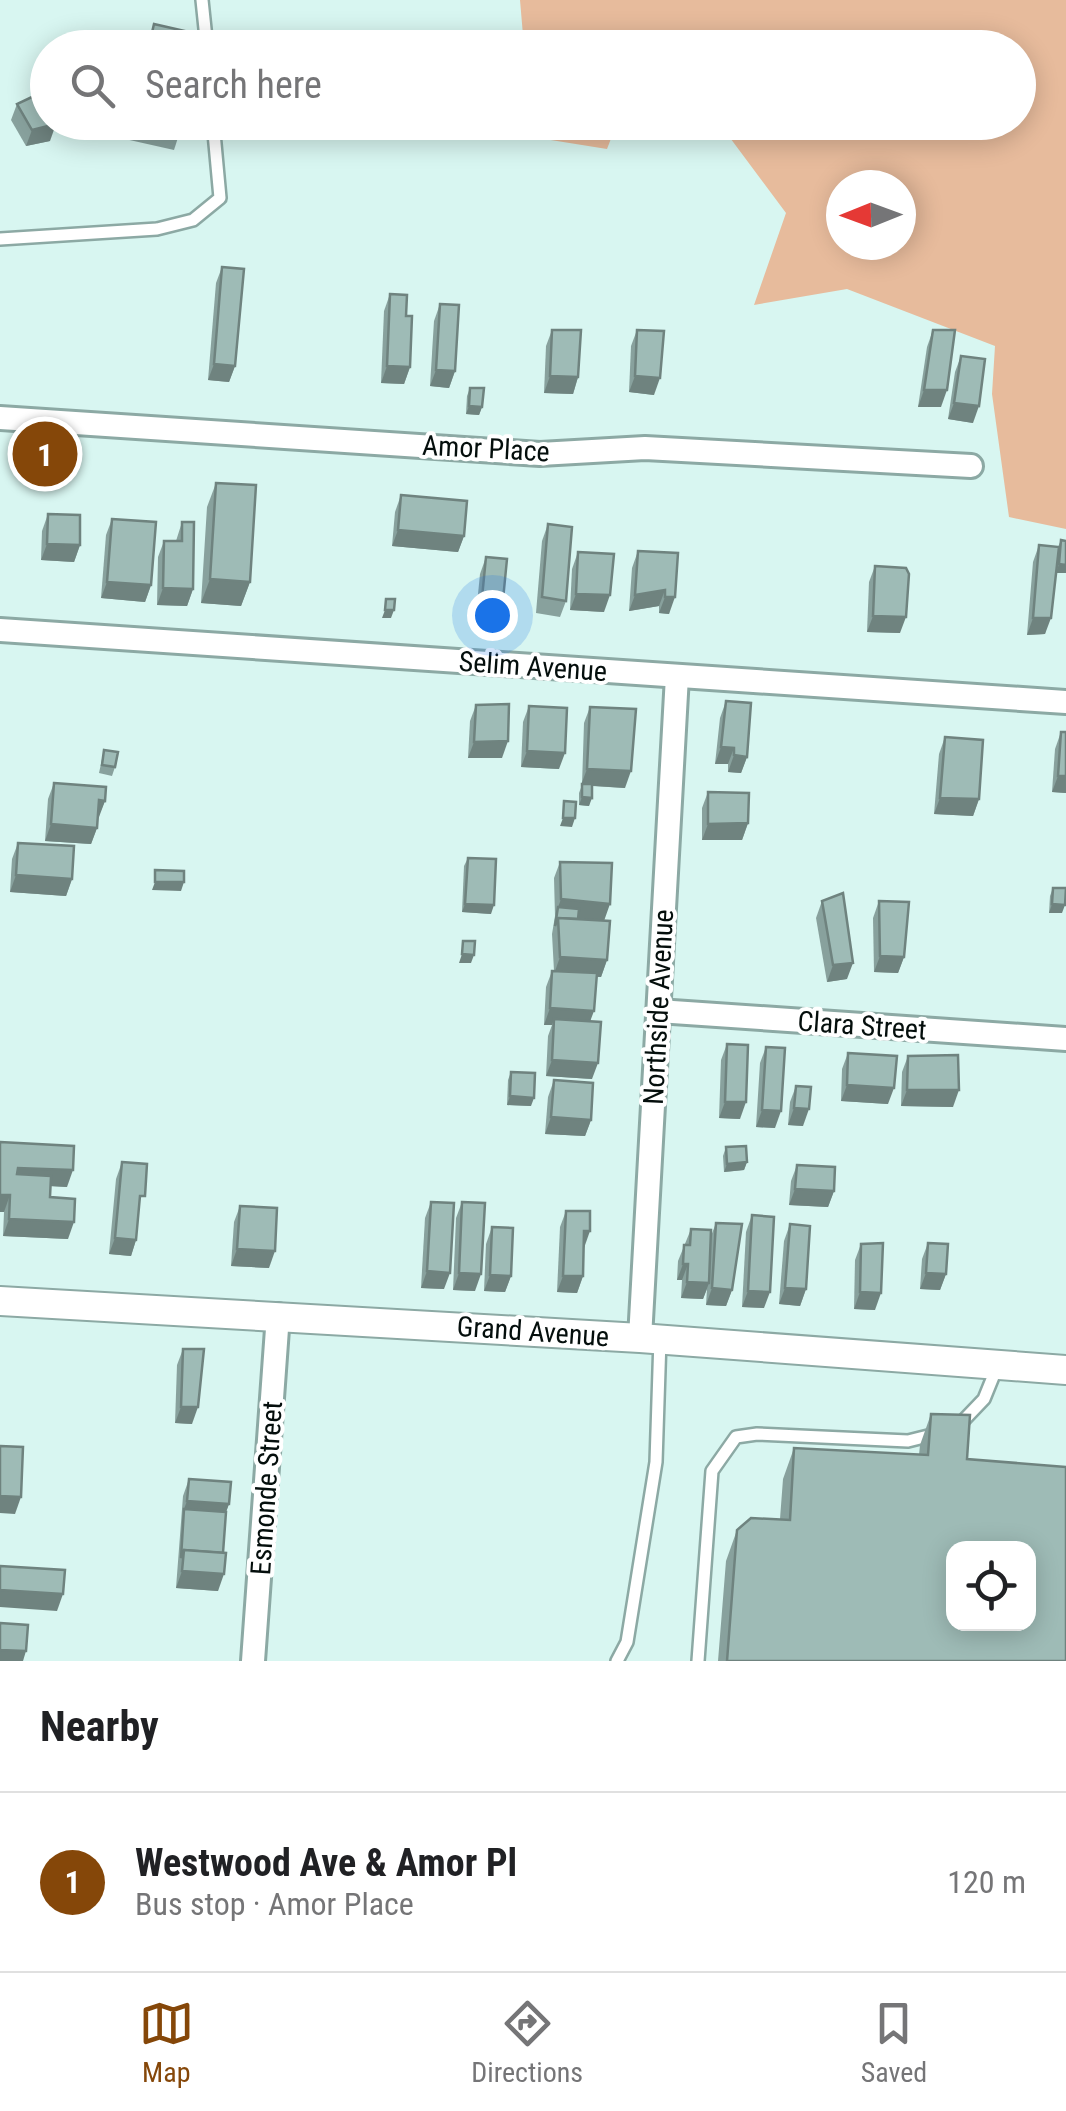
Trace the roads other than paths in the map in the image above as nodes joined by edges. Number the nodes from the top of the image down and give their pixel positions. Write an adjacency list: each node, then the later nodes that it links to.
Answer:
1 (202, 0): 2 (lane)
2 (205, 30)
3 (215, 140): 4 (lane)
4 (0, 239)
5 (0, 418): 6 (street, Amor Place)
6 (972, 466)
7 (0, 630): 8 (street, Selim Avenue)
8 (677, 676): 9 (street, Selim Avenue); 10 (street, Northside Avenue)
9 (1066, 702)
10 (658, 1011): 11 (street, Clara Street); 14 (street, Northside Avenue)
11 (1066, 1039)
12 (0, 1301): 13 (street, Grand Avenue)
13 (278, 1315): 14 (street, Grand Avenue); 17 (street, Esmonde Street)
14 (650, 1338): 15 (street, Grand Avenue); 18 (lane)
15 (998, 1363): 16 (street, Grand Avenue); 19 (lane)
16 (1066, 1370)
17 (253, 1661)
18 (618, 1661)
19 (698, 1661)

